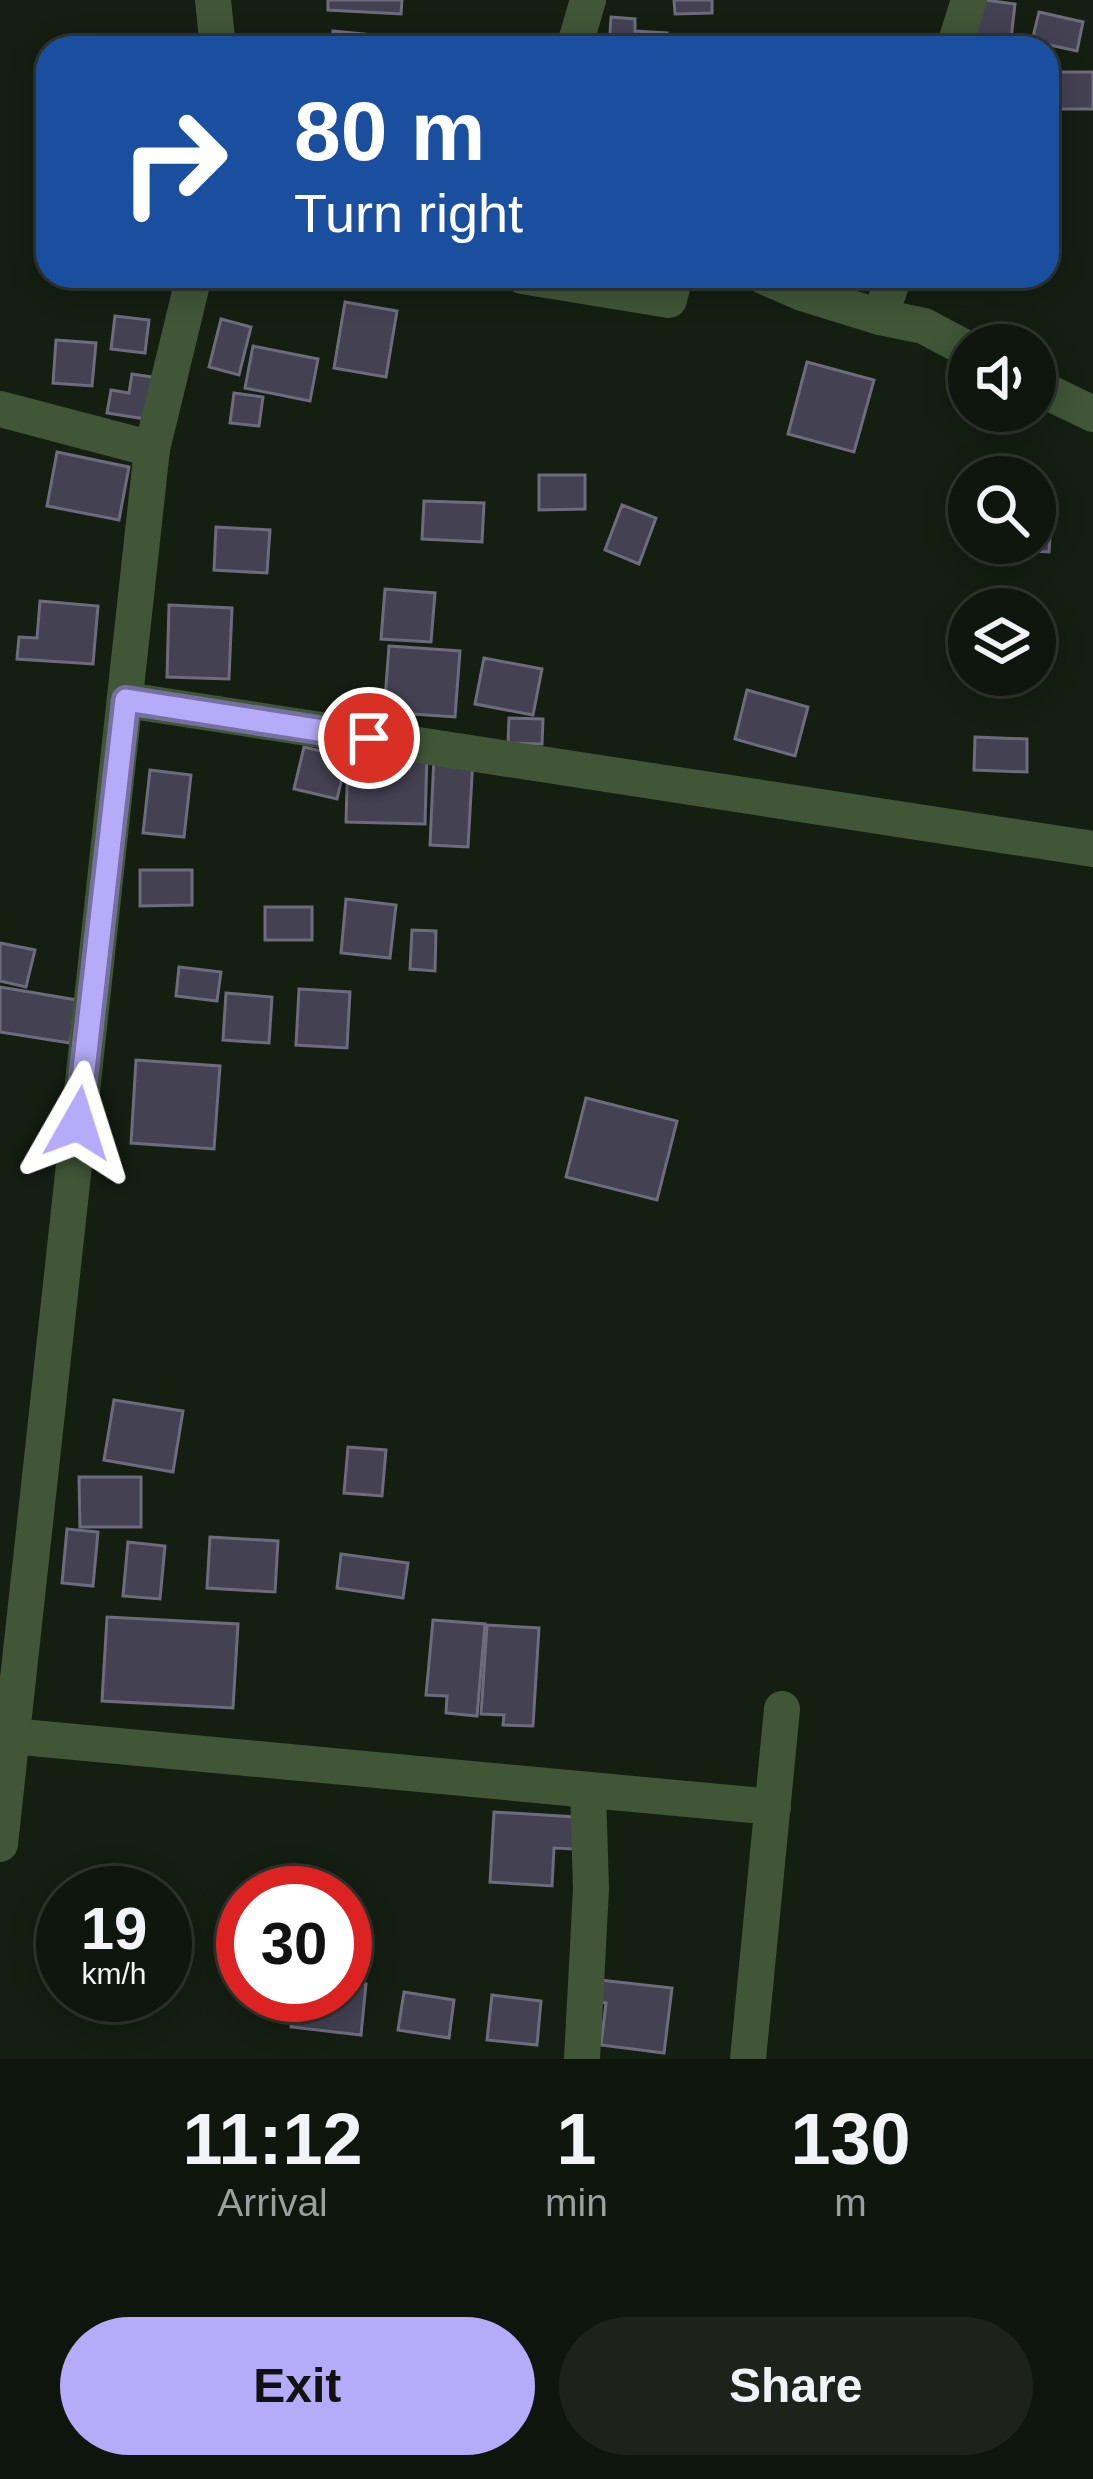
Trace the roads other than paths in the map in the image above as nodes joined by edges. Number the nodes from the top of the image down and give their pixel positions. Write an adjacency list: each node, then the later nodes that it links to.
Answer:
1 (213, 0): 4 (street)
2 (588, 0): 5 (street)
3 (969, 0): 6 (street)
4 (217, 36)
5 (578, 36)
6 (958, 36)
7 (191, 288): 17 (street)
8 (596, 288): 9 (street)
9 (672, 288)
10 (791, 288): 12 (street)
11 (890, 288): 12 (street)
12 (880, 317): 13 (street)
13 (948, 339)
14 (1056, 396): 16 (street)
15 (0, 409): 17 (street)
16 (1093, 415)
17 (152, 449): 18 (street)
18 (126, 700): 19 (street); 20 (street)
19 (1093, 849)
20 (10, 1639): 22 (street)
21 (782, 1709): 24 (street)
22 (11, 1736): 23 (street); 25 (street)
23 (588, 1790): 24 (street); 26 (street)
24 (773, 1807): 27 (street)
25 (0, 1844)
26 (582, 2059)
27 (748, 2059)

